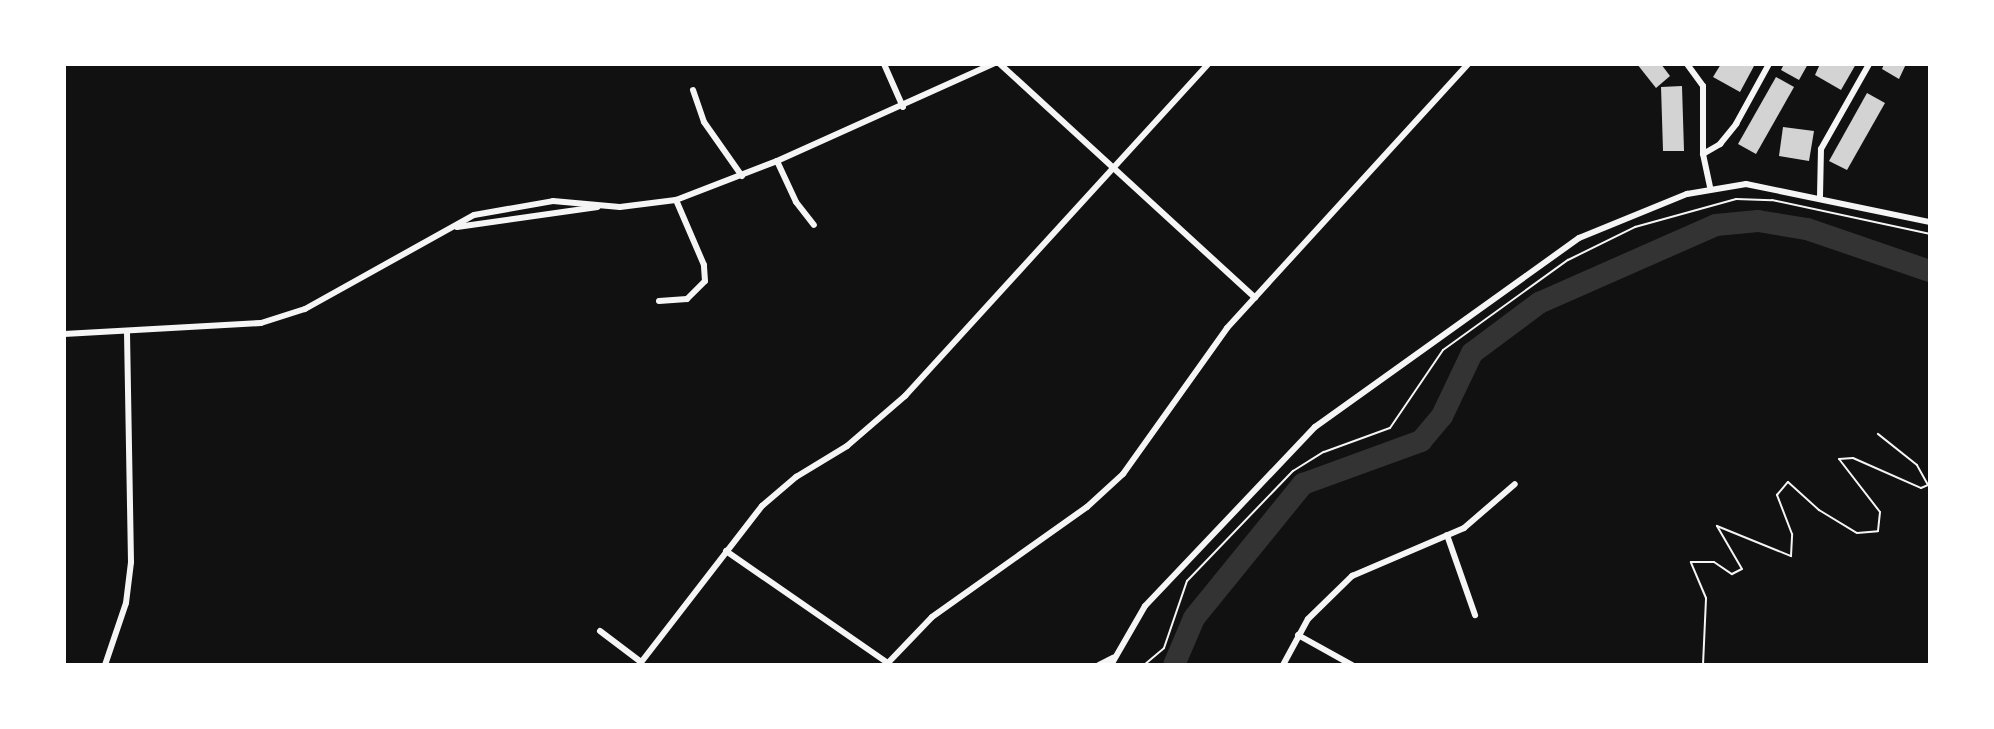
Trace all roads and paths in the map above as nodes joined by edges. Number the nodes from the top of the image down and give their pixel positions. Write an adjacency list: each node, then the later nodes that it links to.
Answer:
1 (884, 64): 10 (street)
2 (993, 64): 10 (street)
3 (1000, 64): 13 (street)
4 (1208, 64): 13 (street)
5 (1468, 64): 23 (street)
6 (1687, 64): 11 (street)
7 (1769, 64): 11 (street)
8 (1869, 64): 16 (street)
9 (693, 90): 14 (street)
10 (903, 107): 12 (street)
11 (1703, 154): 15 (street)
12 (777, 161): 14 (street); 20 (street)
13 (1114, 168): 23 (street); 30 (street)
14 (742, 176): 17 (street)
15 (1710, 188): 16 (street); 34 (street)
16 (1820, 196): 19 (street)
17 (676, 200): 18 (street); 24 (street)
18 (598, 207): 21 (street); 21 (street)
19 (1930, 222)
20 (814, 225)
21 (457, 227): 25 (street)
22 (1930, 234): 39 (path)
23 (1255, 298): 36 (street)
24 (659, 301)
25 (127, 331): 26 (street); 37 (street)
26 (64, 334)
27 (1878, 434): 42 (path)
28 (1515, 484): 29 (street)
29 (1447, 535): 31 (street); 33 (street)
30 (726, 551): 35 (street); 36 (street)
31 (1475, 615)
32 (600, 631): 35 (street)
33 (1298, 635): 40 (street); 41 (street)
34 (1112, 661): 38 (street)
35 (640, 664)
36 (887, 664)
37 (105, 665)
38 (1099, 665)
39 (1144, 665)
40 (1283, 665)
41 (1352, 665)
42 (1703, 665)

